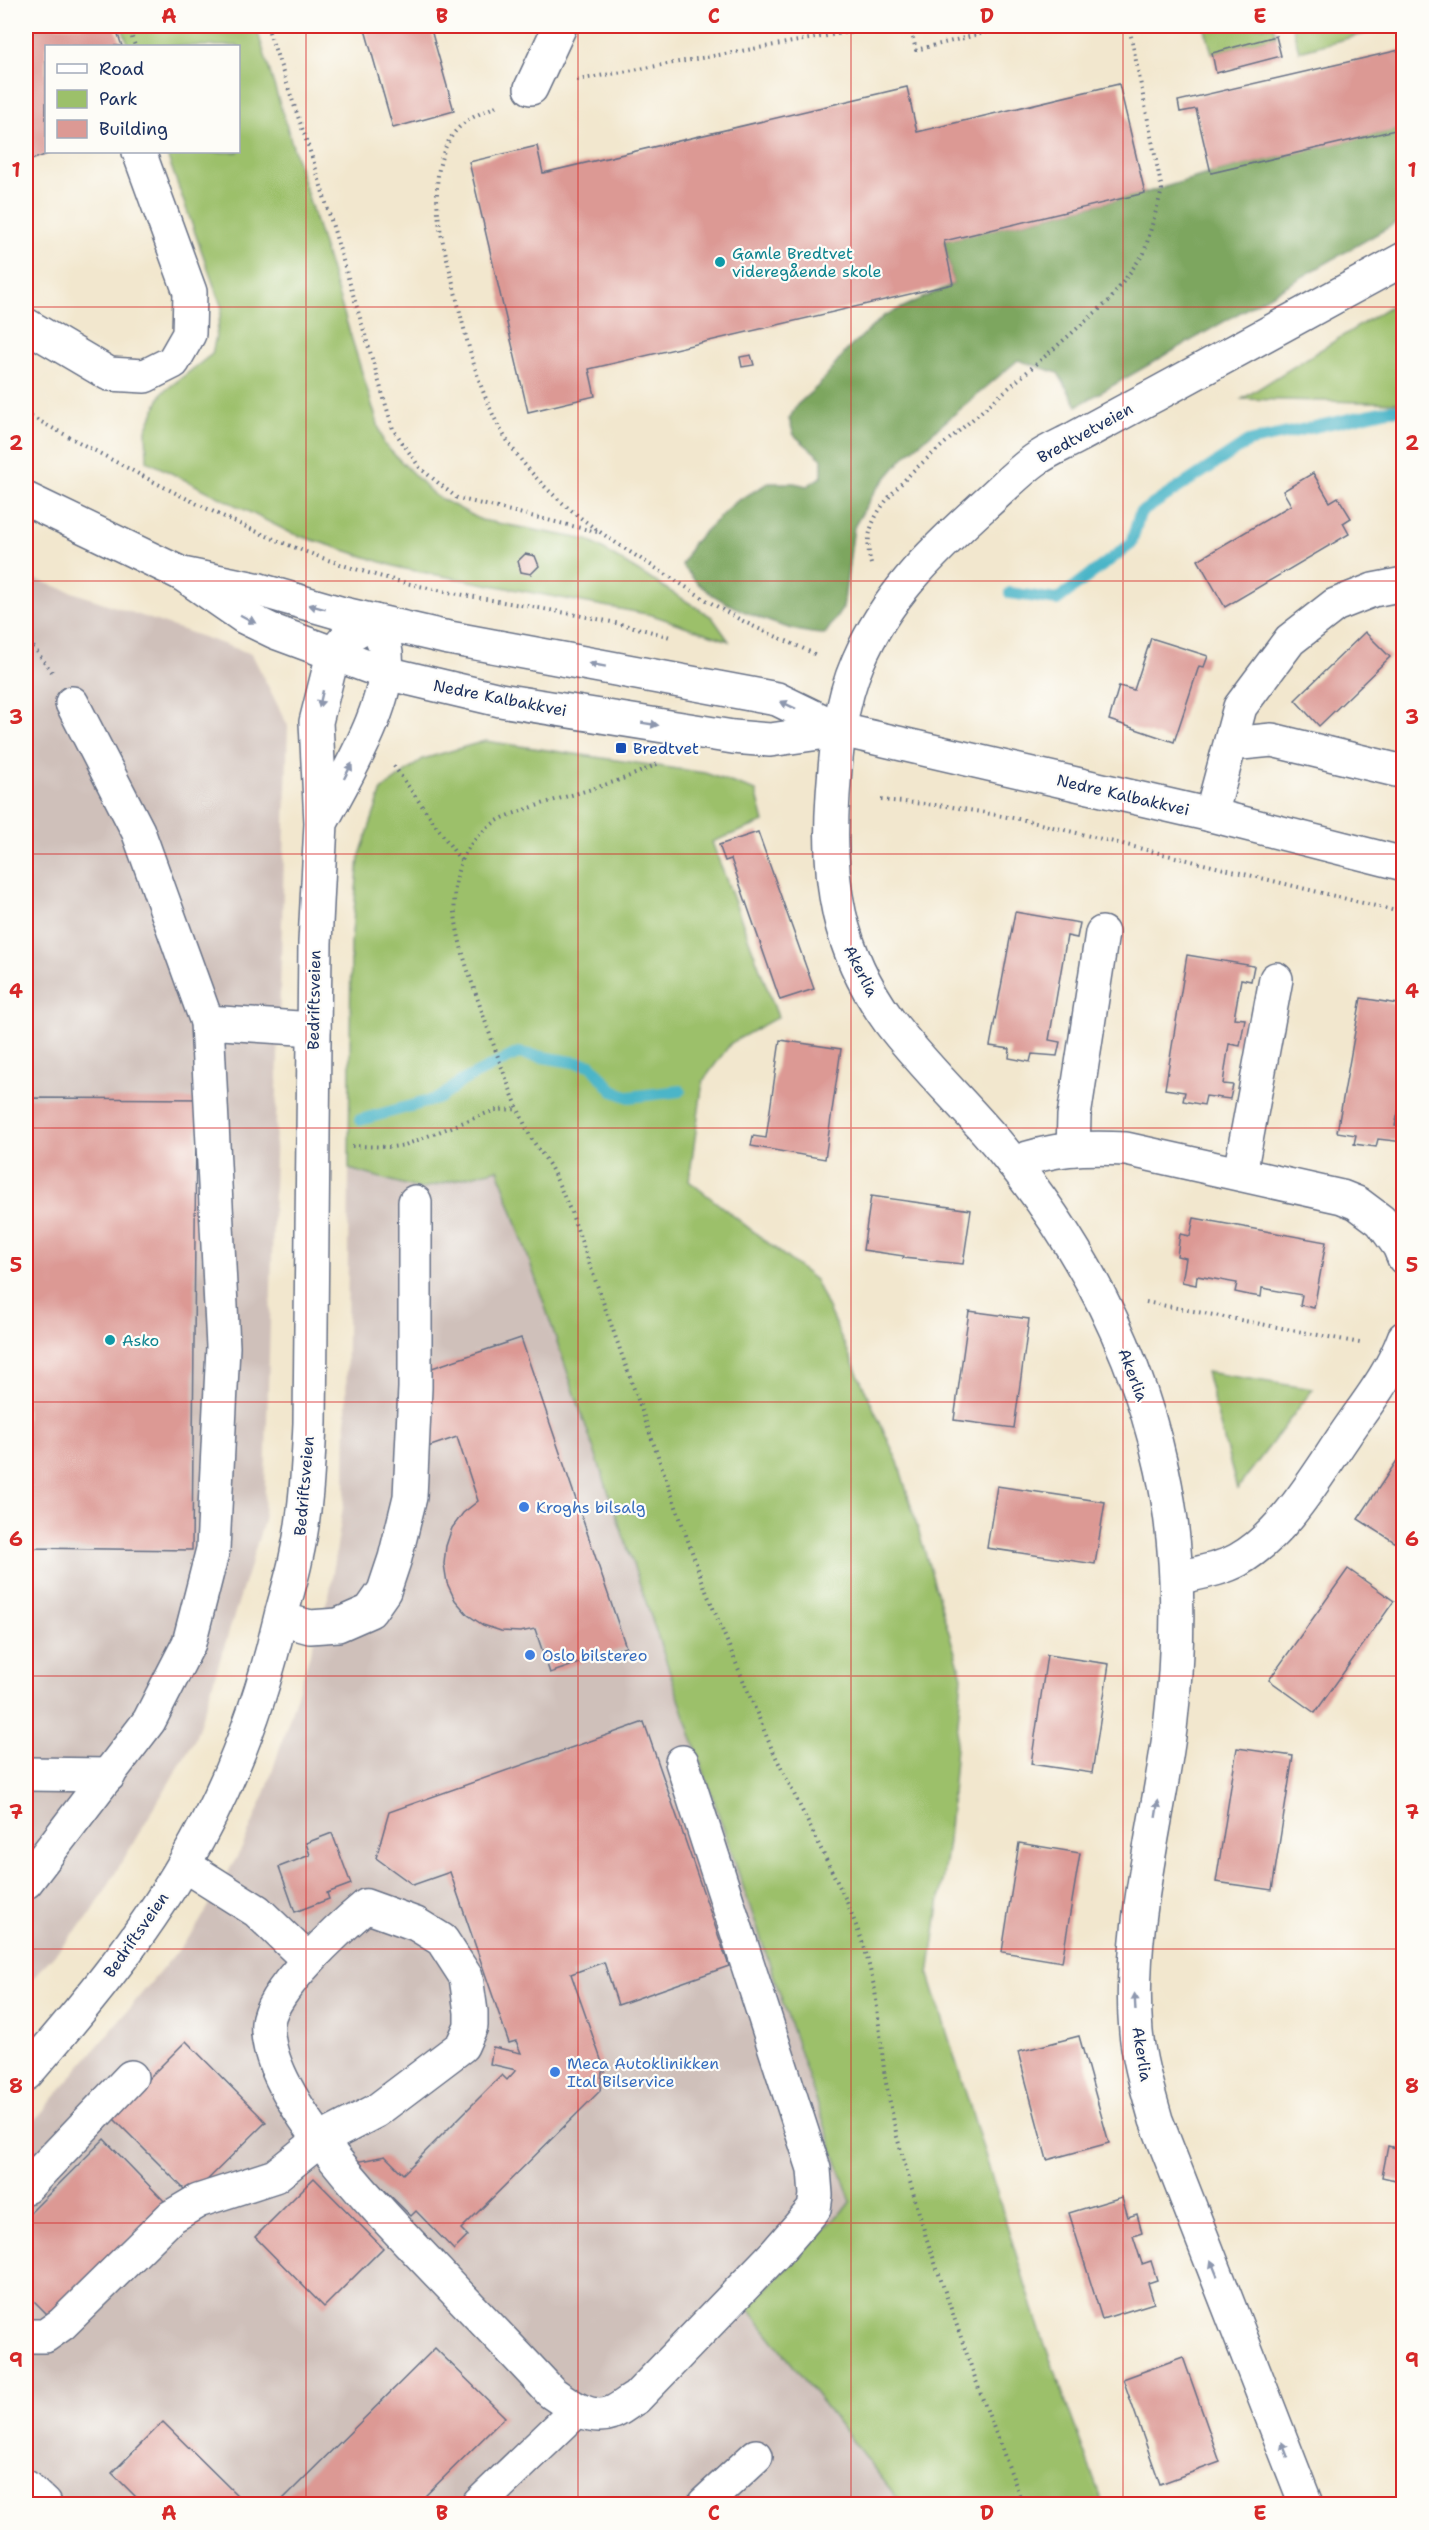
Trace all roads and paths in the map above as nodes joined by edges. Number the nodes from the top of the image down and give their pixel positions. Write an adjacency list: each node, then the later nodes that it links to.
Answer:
1 (128, 26): 8 (path)
2 (267, 26): 15 (path)
3 (560, 26): 9 (street)
4 (883, 26): 9 (path)
5 (910, 26): 6 (path)
6 (1012, 26)
7 (1129, 26): 16 (path)
8 (135, 45)
9 (531, 88): 15 (path)
10 (139, 153): 12 (street)
11 (1404, 259): 25 (street, Bredtvetveien)
12 (26, 325)
13 (26, 414): 20 (path)
14 (26, 499): 17 (street, Nedre Kalbakkvei)
15 (598, 533): 22 (path)
16 (873, 569)
17 (182, 574): 19 (street, Nedre Kalbakkvei, one-way to 17); 21 (street, Nedre Kalbakkvei, one-way to 21)
18 (1404, 584): 26 (street)
19 (374, 621): 21 (street, Bedriftsveien); 23 (street, Bedriftsveien); 25 (street, Nedre Kalbakkvei, one-way to 19)
20 (673, 638)
21 (333, 654): 23 (street, Nedre Kalbakkvei); 32 (street, Bedriftsveien, one-way to 32)
22 (818, 656)
23 (386, 673): 25 (street, Nedre Kalbakkvei, one-way to 25); 32 (street, Bedriftsveien, one-way to 23)
24 (72, 703): 38 (street)
25 (841, 730): 31 (street, Nedre Kalbakkvei); 43 (street, Akerlia)
26 (1231, 744): 29 (street); 31 (street)
27 (662, 762): 33 (path)
28 (392, 763): 33 (path)
29 (1404, 772)
30 (881, 800): 35 (path)
31 (1211, 815): 34 (street, Nedre Kalbakkvei)
32 (321, 823): 39 (street, Bedriftsveien)
33 (461, 861): 40 (path)
34 (1404, 864)
35 (1404, 913)
36 (1102, 933): 42 (street)
37 (1276, 980): 44 (street)
38 (207, 1022): 39 (street); 53 (street)
39 (314, 1029): 50 (street, Bedriftsveien)
40 (519, 1109): 41 (path); 68 (path)
41 (342, 1145)
42 (1073, 1149): 43 (street); 44 (street)
43 (1013, 1163): 47 (street, Akerlia)
44 (1240, 1173): 46 (street)
45 (415, 1202): 50 (street)
46 (1404, 1258)
47 (1103, 1303): 48 (path); 49 (street, Akerlia)
48 (1401, 1344): 49 (street)
49 (1177, 1578): 69 (street, Akerlia, one-way to 49)
50 (280, 1619): 54 (street, Bedriftsveien)
51 (682, 1762): 62 (street)
52 (26, 1774): 53 (street)
53 (110, 1775): 55 (street)
54 (184, 1864): 56 (street); 57 (street, Bedriftsveien)
55 (26, 1882)
56 (308, 1960): 59 (street); 59 (street)
57 (26, 2074)
58 (131, 2078): 60 (street)
59 (321, 2140): 61 (street); 62 (street)
60 (26, 2187)
61 (26, 2336)
62 (576, 2410): 66 (street)
63 (756, 2457): 67 (street)
64 (26, 2487): 65 (street)
65 (44, 2505)
66 (479, 2505)
67 (704, 2505)
68 (1023, 2505)
69 (1306, 2505)

